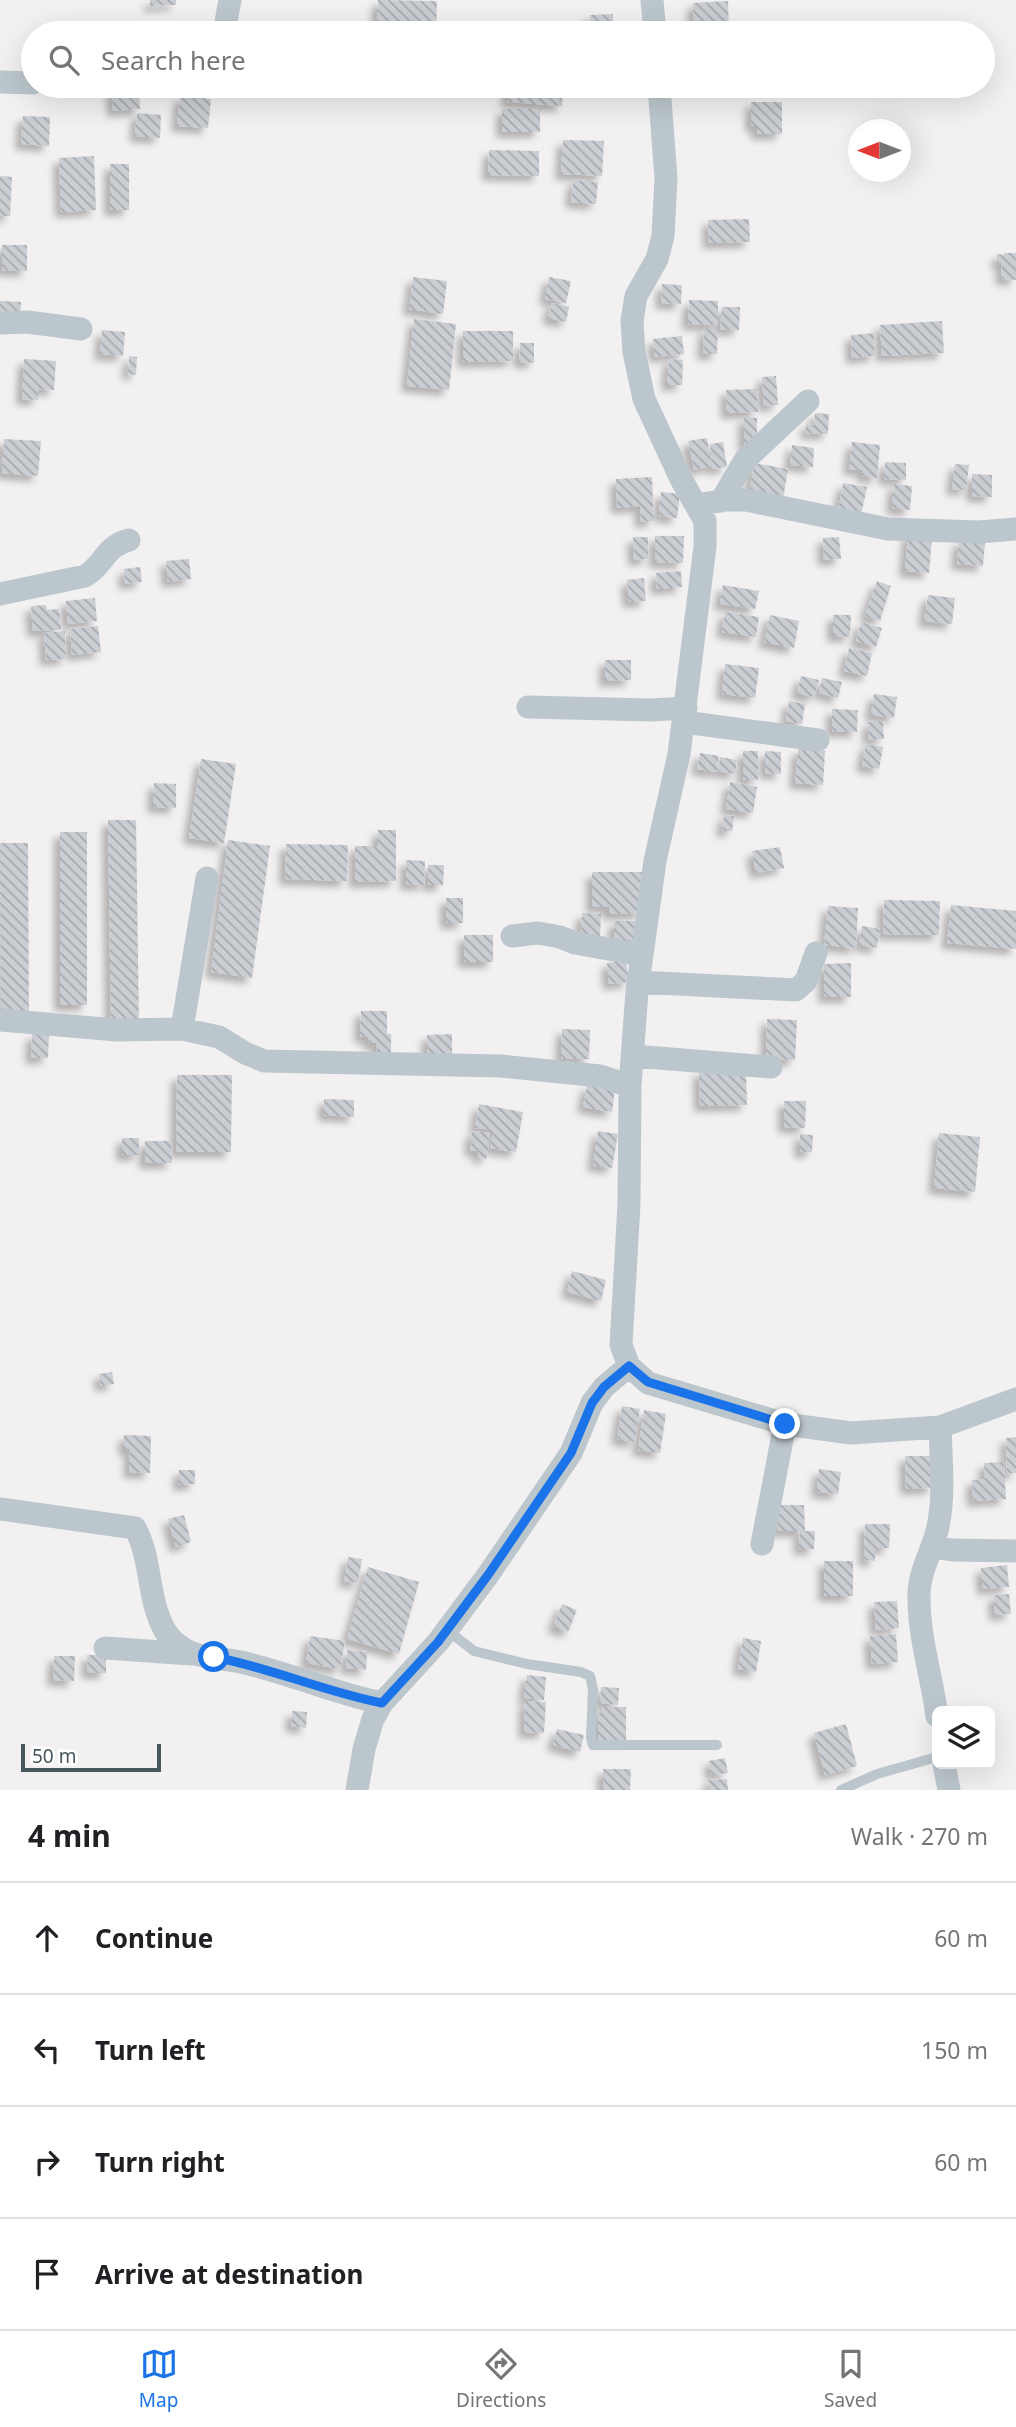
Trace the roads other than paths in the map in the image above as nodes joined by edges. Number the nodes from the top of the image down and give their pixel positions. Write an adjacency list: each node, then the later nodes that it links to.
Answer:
1 (230, 0): 3 (street)
2 (652, 0): 4 (street)
3 (226, 21)
4 (653, 21)
5 (0, 82): 6 (street)
6 (21, 83)
7 (660, 98): 12 (street)
8 (0, 323): 9 (street)
9 (81, 329)
10 (808, 401): 11 (street)
11 (721, 501): 12 (street); 13 (street)
12 (696, 505): 17 (street)
13 (1016, 529)
14 (129, 540): 15 (street)
15 (0, 594)
16 (528, 707): 17 (street)
17 (685, 715): 18 (street); 22 (street)
18 (818, 740)
19 (207, 878): 25 (street)
20 (512, 936): 22 (street)
21 (816, 953): 23 (street)
22 (642, 955): 23 (street)
23 (639, 982): 26 (street)
24 (0, 1020): 25 (street)
25 (182, 1029): 28 (street)
26 (633, 1056): 27 (street); 28 (street)
27 (771, 1067)
28 (630, 1086): 29 (street)
29 (629, 1366): 31 (street); 37 (street)
30 (1016, 1399): 32 (street)
31 (785, 1424): 32 (street); 34 (street)
32 (940, 1427): 35 (street)
33 (0, 1509): 39 (street)
34 (762, 1544)
35 (932, 1547): 36 (street); 41 (street)
36 (1016, 1551)
37 (447, 1630): 40 (street); 42 (lane)
38 (105, 1648): 39 (street)
39 (194, 1654): 40 (street)
40 (382, 1703): 45 (street)
41 (935, 1706)
42 (717, 1745)
43 (932, 1758): 46 (lane)
44 (945, 1769): 47 (street)
45 (357, 1790)
46 (841, 1790)
47 (949, 1790)

